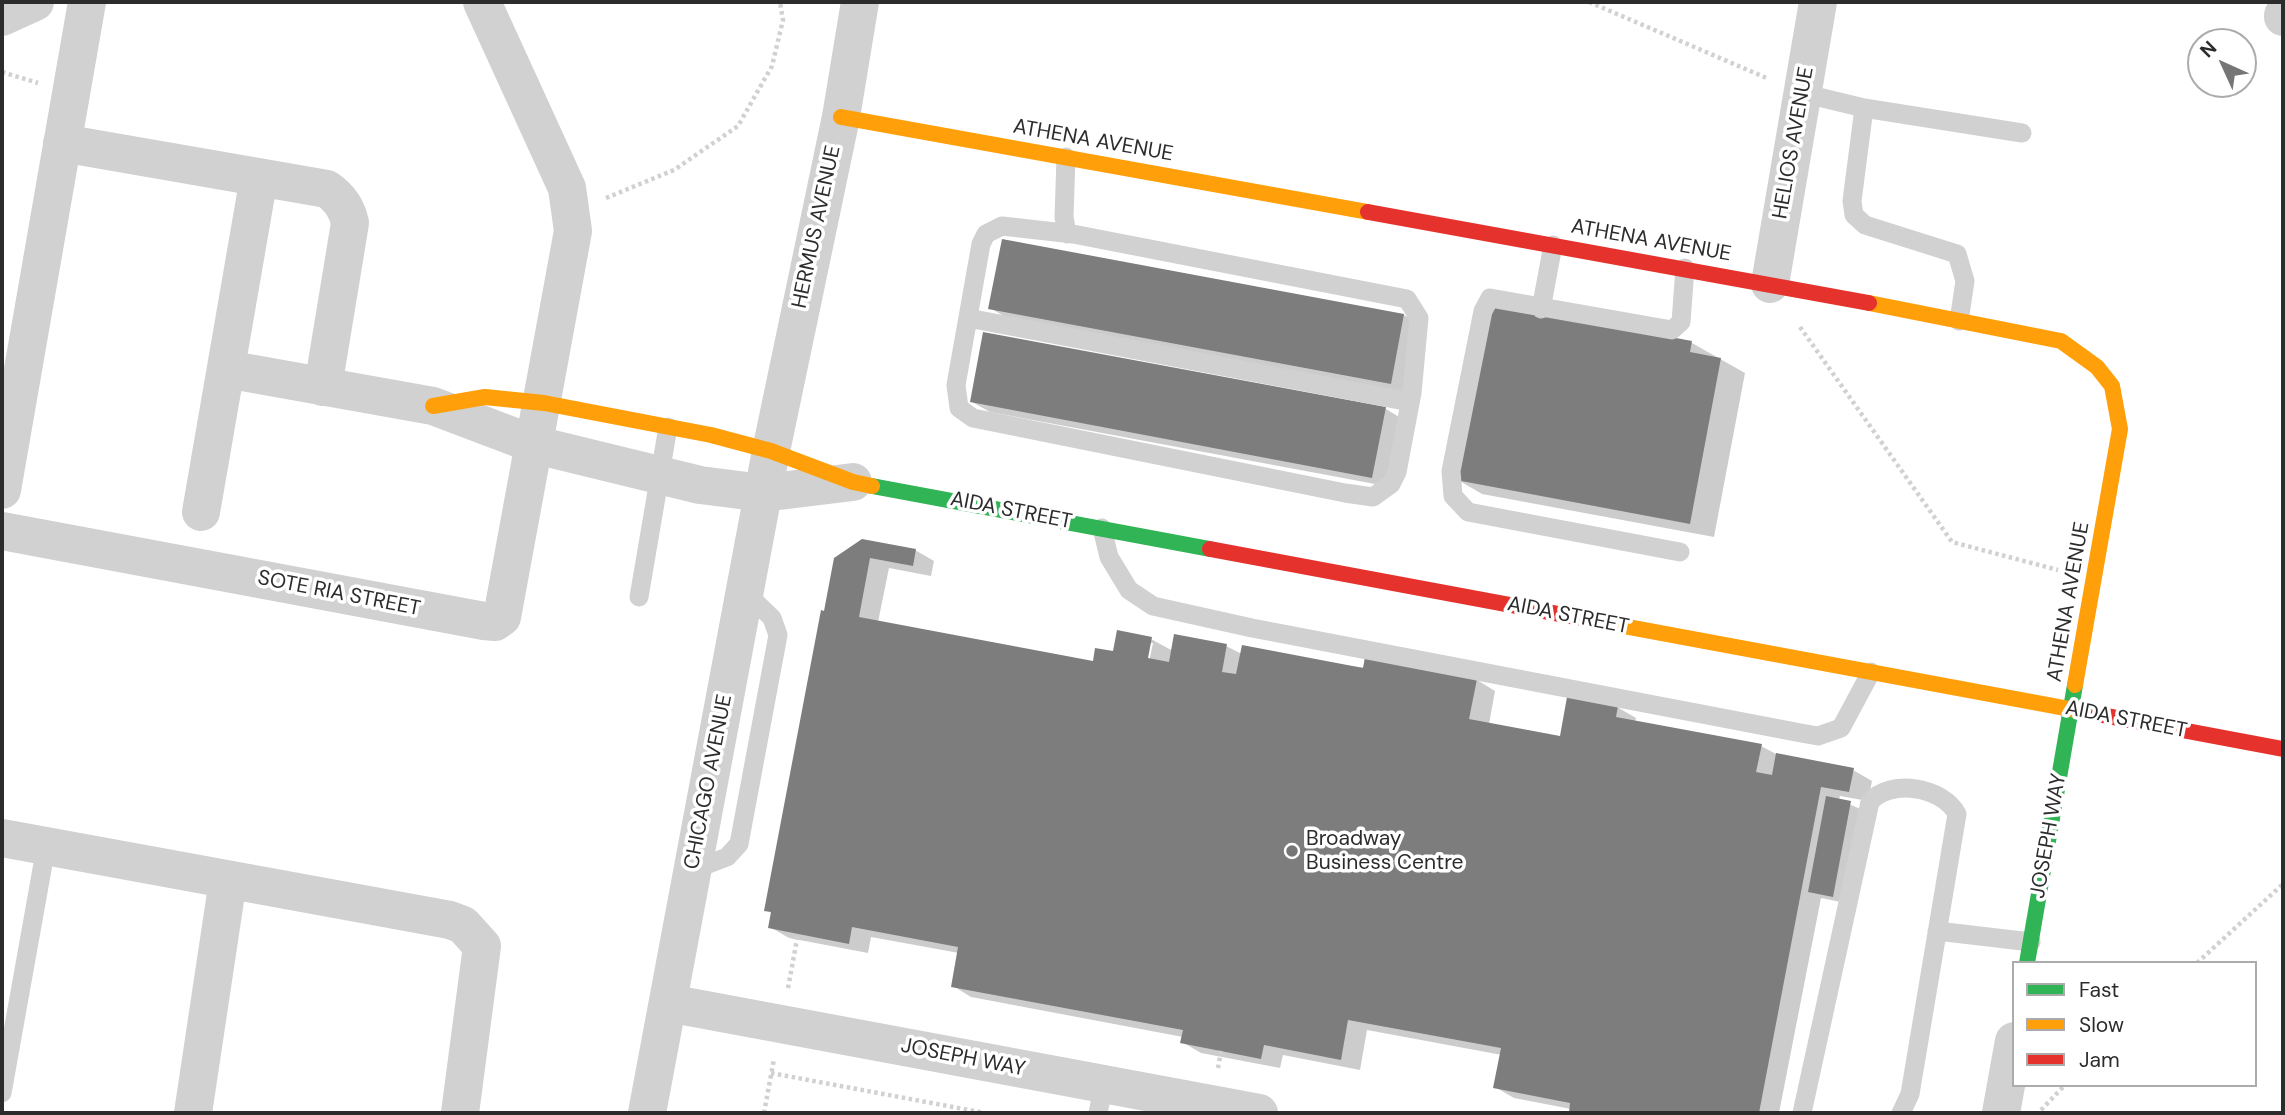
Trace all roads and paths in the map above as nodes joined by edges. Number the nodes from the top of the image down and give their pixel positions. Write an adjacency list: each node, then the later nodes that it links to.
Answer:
1 (35, 2): 8 (street)
2 (88, 2): 13 (street)
3 (484, 2): 16 (street, SOTE RIA STREET)
4 (780, 2): 16 (path)
5 (860, 2): 11 (street, HERMUS AVENUE)
6 (1589, 2): 9 (path)
7 (1818, 2): 9 (street, HELIOS AVENUE)
8 (2, 17)
9 (1802, 93): 10 (lane); 20 (street, HELIOS AVENUE)
10 (1864, 108): 12 (lane); 23 (lane)
11 (841, 117): 14 (street, ATHENA AVENUE); 31 (street, HERMUS AVENUE)
12 (2022, 133)
13 (62, 143): 15 (street); 34 (street)
14 (1066, 157): 17 (lane); 18 (street, ATHENA AVENUE)
15 (259, 177): 24 (street); 25 (street)
16 (571, 207): 27 (street, SOTE RIA STREET)
17 (1067, 234): 22 (lane); 26 (lane)
18 (1553, 245): 19 (street, ATHENA AVENUE); 21 (lane)
19 (1685, 268): 20 (street, ATHENA AVENUE); 21 (lane)
20 (1770, 284): 23 (street, ATHENA AVENUE); 40 (path)
21 (1541, 309): 39 (lane)
22 (968, 318): 26 (lane); 26 (lane)
23 (1959, 321): 40 (street, ATHENA AVENUE)
24 (226, 369): 25 (street); 36 (street)
25 (323, 387): 28 (street)
26 (1410, 402)
27 (544, 403): 28 (street); 29 (street); 30 (street, SOTE RIA STREET)
28 (433, 406): 30 (street)
29 (668, 426): 31 (street); 32 (lane)
30 (536, 445): 32 (street); 38 (street, SOTE RIA STREET)
31 (771, 451): 33 (street, AIDA STREET); 35 (street, CHICAGO AVENUE)
32 (659, 475): 35 (street); 41 (lane)
33 (853, 482): 35 (street, AIDA STREET); 37 (street, AIDA STREET)
34 (2, 489)
35 (763, 493): 53 (street, CHICAGO AVENUE)
36 (201, 512)
37 (1102, 528): 42 (street, AIDA STREET); 42 (lane)
38 (2, 531)
39 (1680, 552)
40 (2094, 579): 43 (street, ATHENA AVENUE)
41 (639, 597)
42 (1871, 672): 43 (street, AIDA STREET)
43 (2072, 710): 44 (street, AIDA STREET); 50 (street, JOSEPH WAY)
44 (2283, 749)
45 (2, 838): 46 (street)
46 (46, 846): 47 (street); 57 (lane)
47 (228, 880): 59 (street); 60 (street)
48 (2283, 884): 52 (path)
49 (1937, 931): 50 (lane); 64 (lane); 65 (lane)
50 (2031, 942): 51 (street, JOSEPH WAY)
51 (2027, 961)
52 (2199, 961)
53 (668, 1003): 58 (street, JOSEPH WAY); 61 (street, CHICAGO AVENUE)
54 (2012, 1052): 66 (street)
55 (771, 1073): 62 (path)
56 (2063, 1087): 67 (path)
57 (2, 1093)
58 (1101, 1099): 63 (street, JOSEPH WAY)
59 (193, 1113)
60 (460, 1113)
61 (648, 1113)
62 (985, 1113)
63 (1259, 1113)
64 (1802, 1113)
65 (1902, 1113)
66 (2001, 1113)
67 (2038, 1113)

